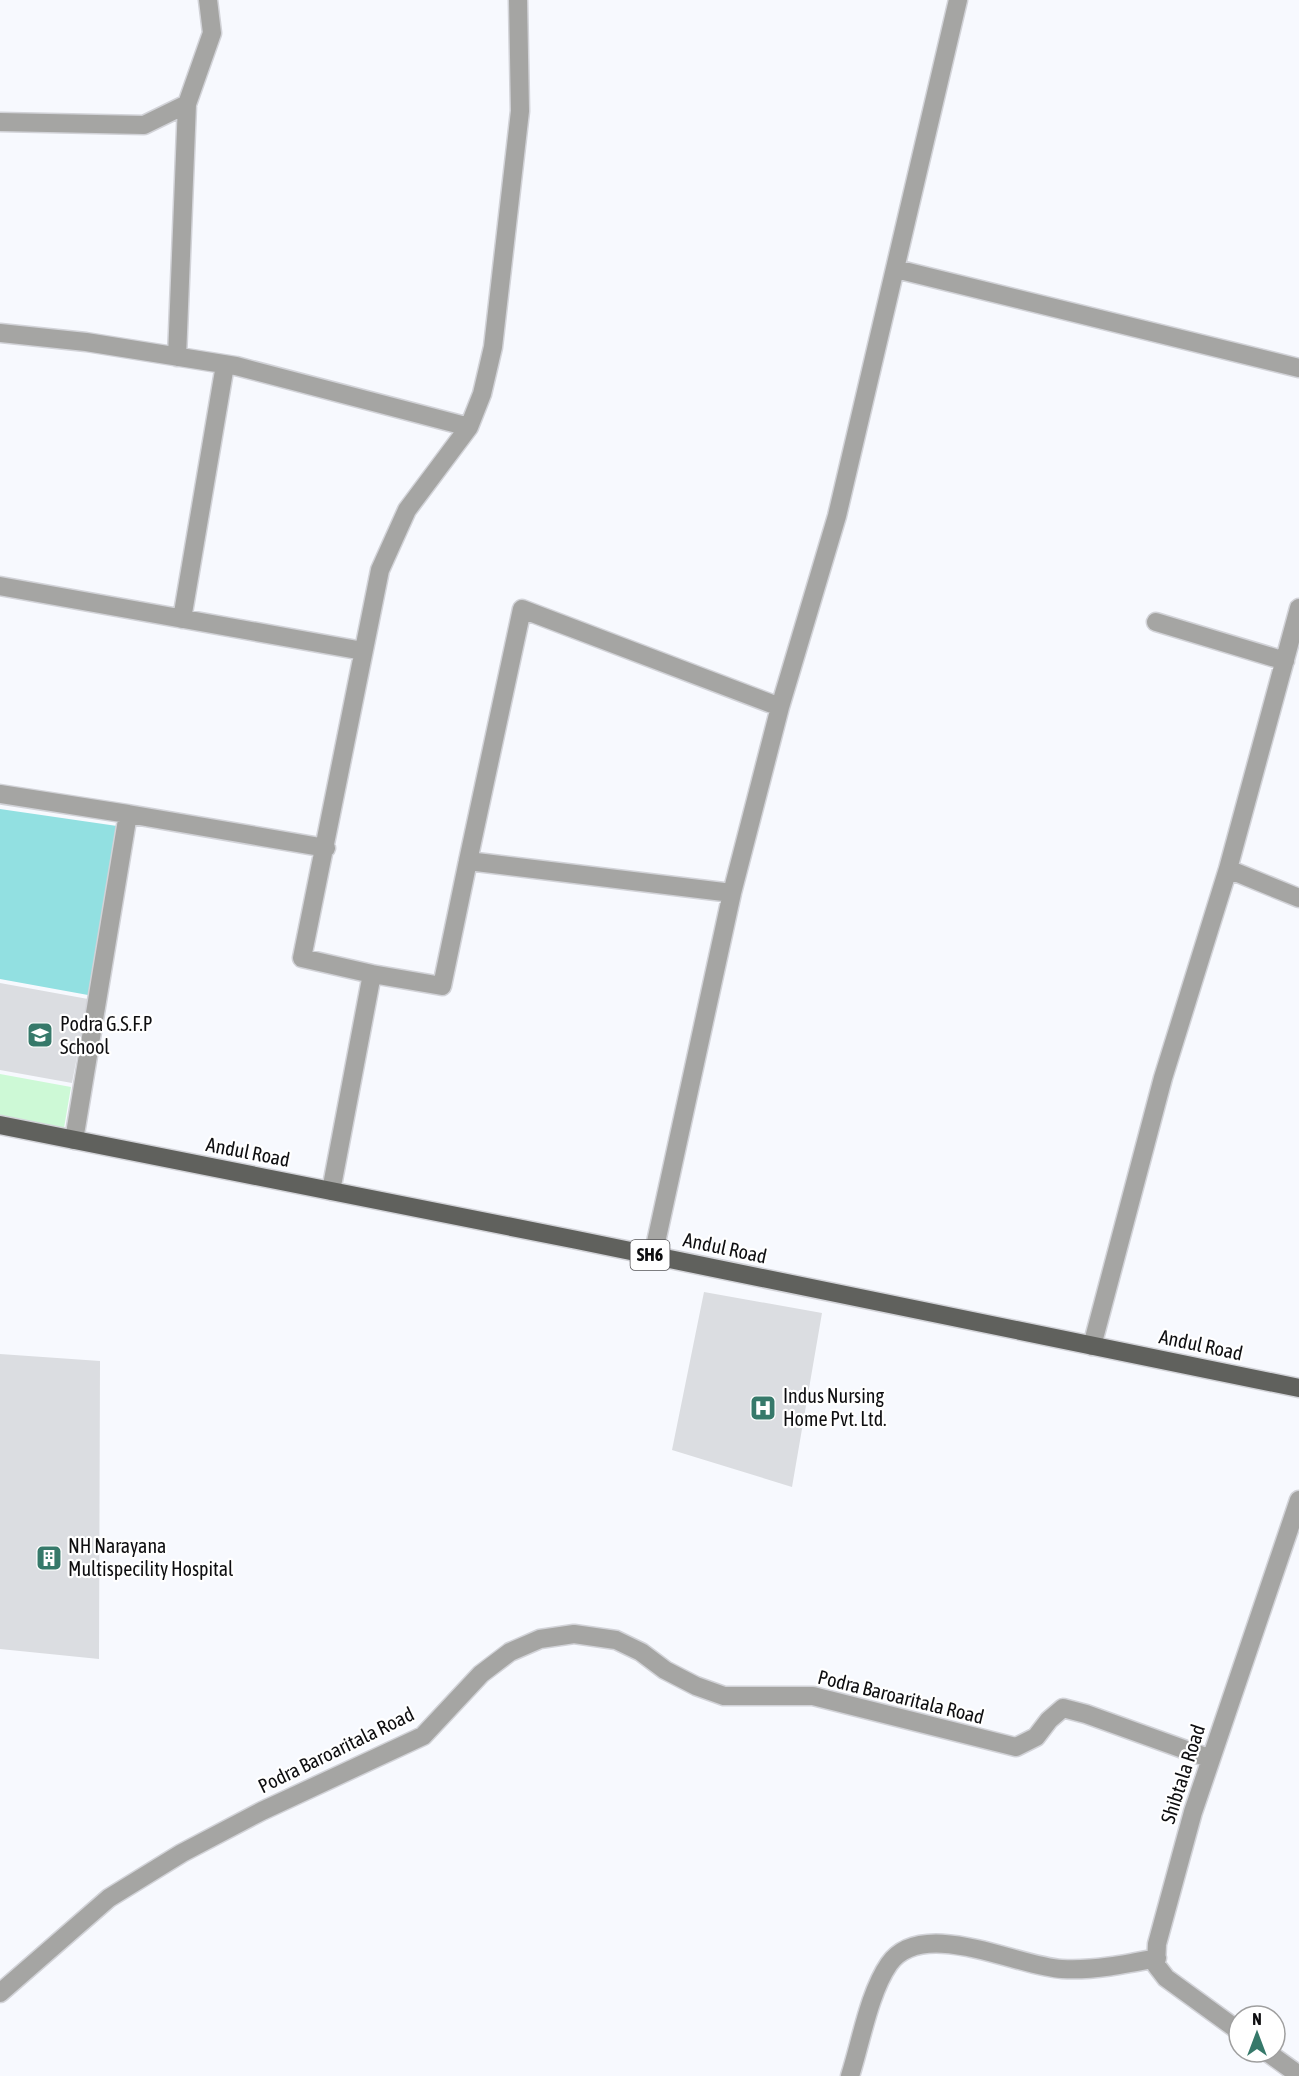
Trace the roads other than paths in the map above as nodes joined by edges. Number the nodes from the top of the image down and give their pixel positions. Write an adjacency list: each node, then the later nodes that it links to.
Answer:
1 (208, 0): 4 (street)
2 (518, 0): 11 (street)
3 (958, 0): 6 (street)
4 (187, 104): 5 (street); 8 (street)
5 (0, 122)
6 (896, 269): 10 (street); 18 (street)
7 (0, 333): 8 (street)
8 (177, 357): 9 (street)
9 (225, 365): 11 (street); 14 (street)
10 (1299, 368)
11 (469, 427): 16 (street)
12 (0, 586): 14 (street)
13 (1299, 608): 17 (street)
14 (182, 619): 16 (street)
15 (1156, 622): 17 (street)
16 (363, 651): 21 (street)
17 (1285, 661): 23 (street)
18 (780, 707): 22 (street); 24 (street)
19 (0, 794): 20 (street)
20 (128, 814): 21 (street); 28 (street)
21 (326, 848): 26 (street)
22 (468, 861): 24 (street); 26 (street)
23 (1228, 869): 25 (street); 31 (street)
24 (732, 893): 30 (street)
25 (1299, 898)
26 (372, 974): 29 (street)
27 (0, 1125): 28 (main road, Andul Road / SH6)
28 (74, 1140): 29 (main road, Andul Road / SH6)
29 (331, 1191): 30 (main road, Andul Road / SH6)
30 (653, 1256): 31 (main road, Andul Road / SH6)
31 (1092, 1346): 32 (main road, Andul Road / SH6)
32 (1299, 1388)
33 (1299, 1500): 34 (street, Shibtala Road)
34 (1211, 1759): 35 (street, Shibtala Road); 36 (street, Podra Baroaritala Road)
35 (1157, 1958): 37 (street); 40 (street)
36 (0, 1993)
37 (1227, 2022)
38 (1284, 2064): 39 (street)
39 (1299, 2075)
40 (850, 2076)

